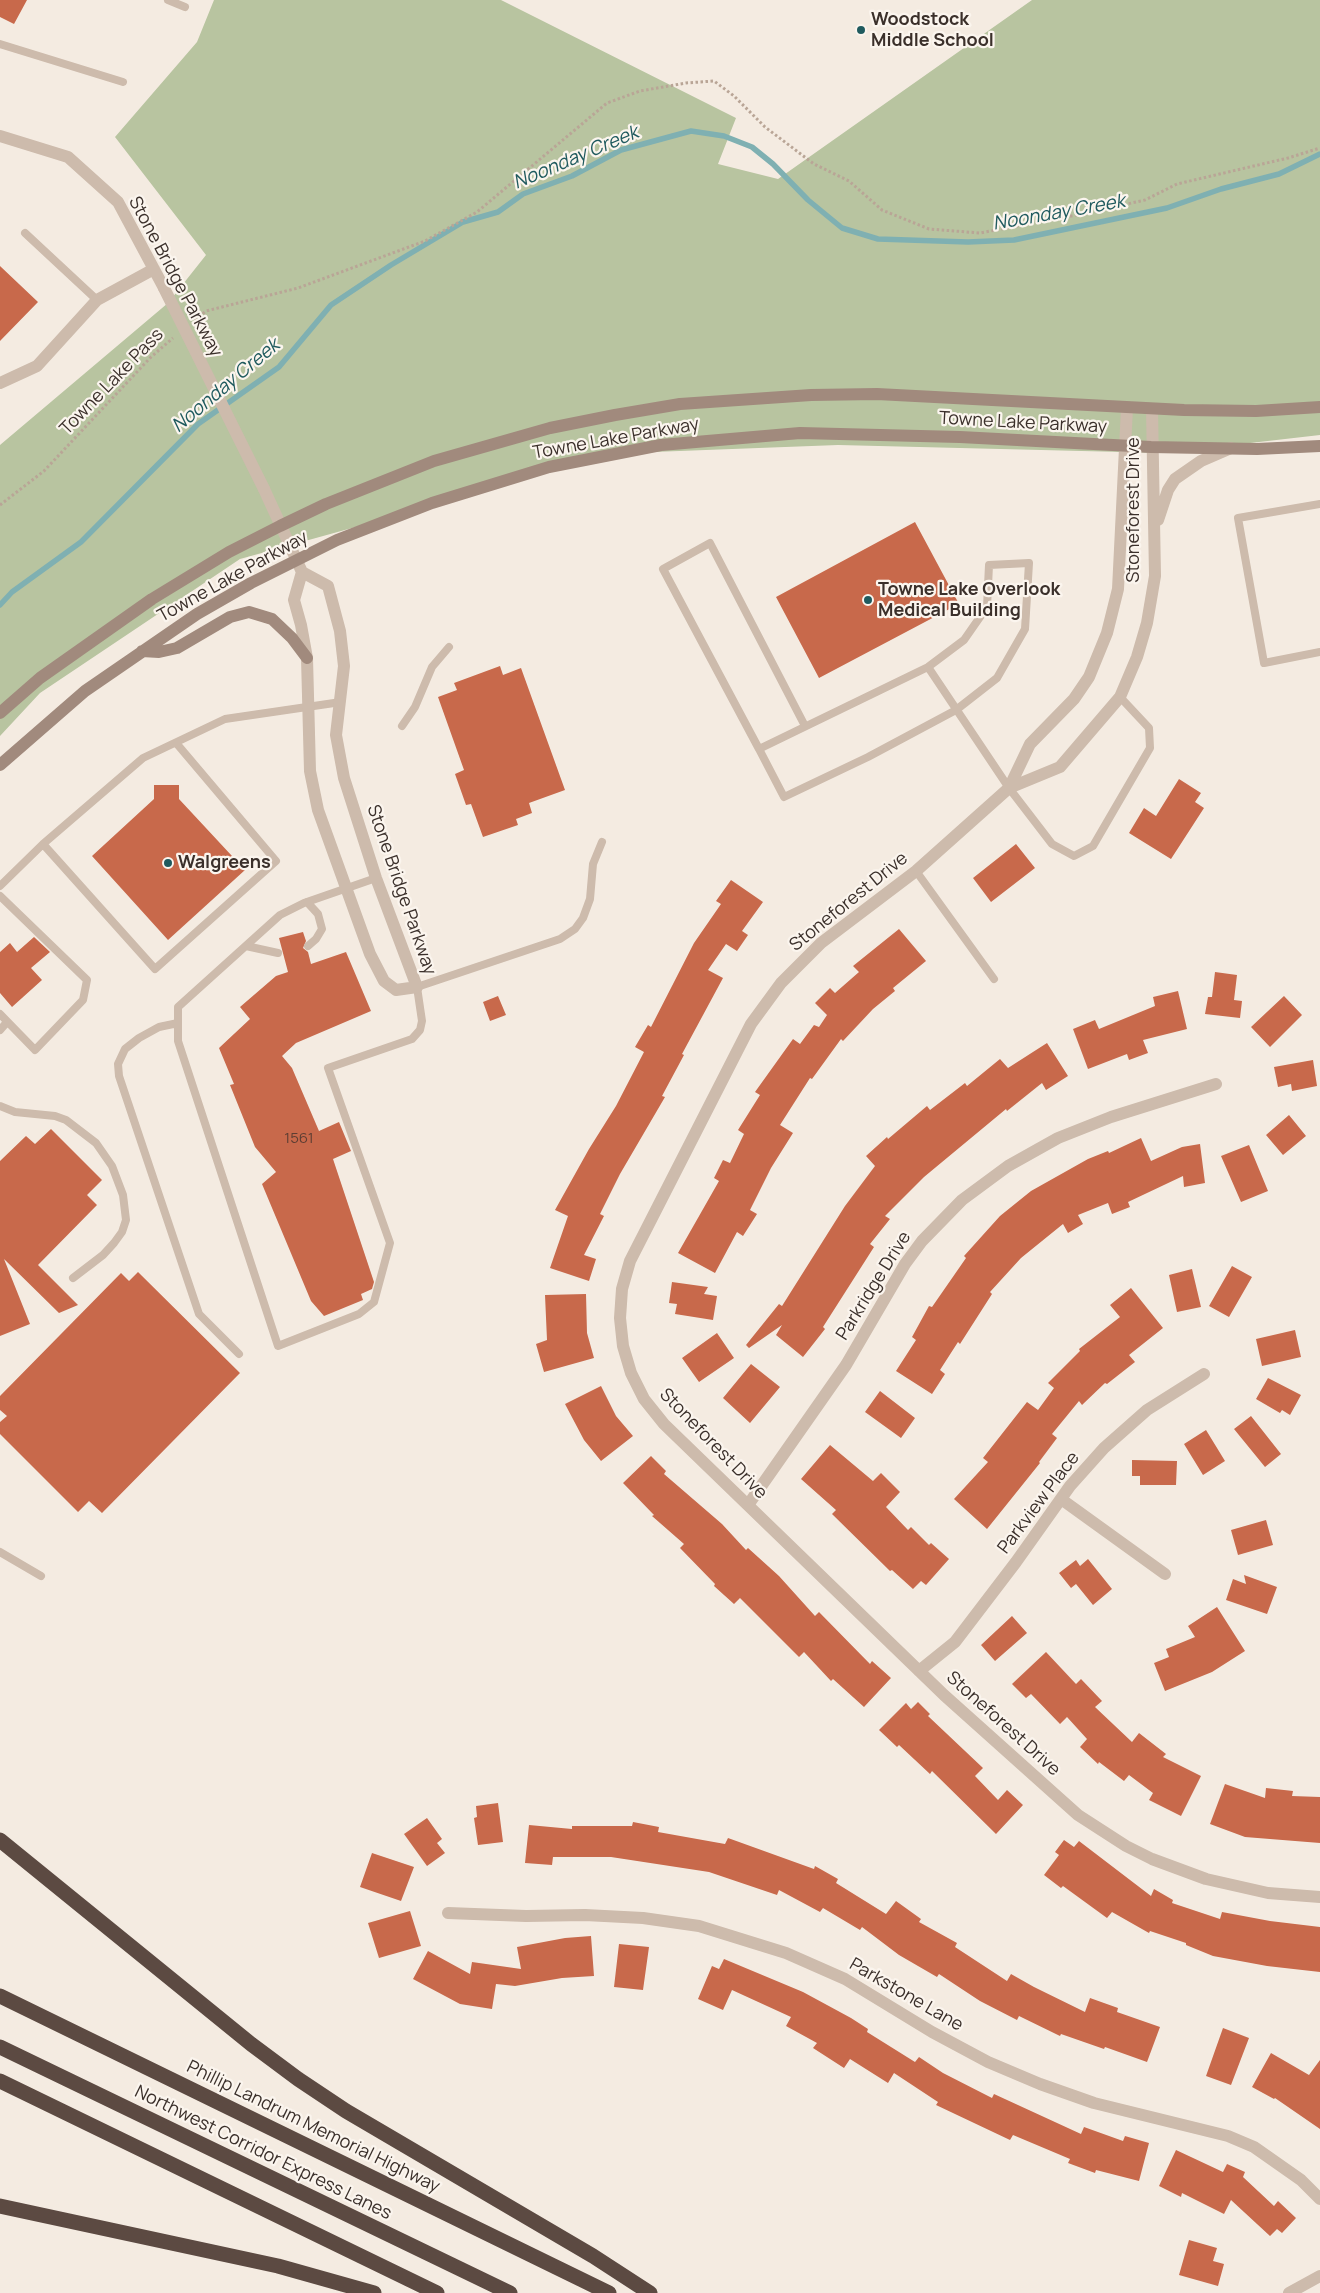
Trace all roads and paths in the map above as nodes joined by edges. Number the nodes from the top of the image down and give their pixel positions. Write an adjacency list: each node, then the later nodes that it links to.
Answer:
1 (168, 0): 2 (lane)
2 (185, 7)
3 (0, 44): 4 (lane)
4 (123, 82)
5 (0, 136): 8 (street, Stone Bridge Parkway)
6 (1320, 148): 10 (path)
7 (24, 233): 9 (lane)
8 (154, 269): 9 (street); 22 (street, Stone Bridge Parkway, bridge)
9 (97, 300): 12 (street)
10 (192, 322)
11 (178, 334): 21 (path, Towne Lake Pass)
12 (0, 383)
13 (1320, 407): 15 (main road, Towne Lake Parkway)
14 (1127, 408): 15 (main road, Towne Lake Parkway); 16 (street, Stoneforest Drive); 22 (main road, Towne Lake Parkway)
15 (1152, 409): 18 (street, Stoneforest Drive)
16 (1126, 446): 18 (main road, Towne Lake Parkway); 24 (main road, Towne Lake Parkway); 41 (street, Stoneforest Drive)
17 (1320, 446): 19 (main road, Towne Lake Parkway)
18 (1151, 447): 19 (main road, Towne Lake Parkway); 23 (street, Stoneforest Drive)
19 (1230, 448): 23 (street)
20 (1320, 504): 28 (lane)
21 (0, 505)
22 (280, 526): 24 (street, Stone Bridge Parkway); 35 (main road, Towne Lake Parkway)
23 (1156, 535): 31 (street, Stoneforest Drive)
24 (295, 559): 25 (street, Stone Bridge Parkway); 27 (main road, Towne Lake Parkway)
25 (302, 572): 29 (street, Stone Bridge Parkway); 32 (street, Stone Bridge Parkway)
26 (449, 647): 36 (lane)
27 (142, 650): 29 (main road); 40 (main road, Towne Lake Parkway)
28 (1320, 652)
29 (307, 658): 33 (street, Stone Bridge Parkway)
30 (928, 667): 34 (lane); 34 (lane); 37 (lane)
31 (1120, 697): 41 (street, Stoneforest Drive); 41 (lane)
32 (341, 702): 33 (lane); 45 (street, Stone Bridge Parkway)
33 (307, 707): 38 (lane); 47 (street, Stone Bridge Parkway)
34 (956, 710): 39 (lane); 41 (lane)
35 (0, 713)
36 (402, 726)
37 (806, 726): 39 (lane); 39 (lane)
38 (177, 744): 43 (lane); 43 (lane)
39 (759, 750)
40 (0, 765)
41 (1008, 788): 44 (street, Stoneforest Drive)
42 (602, 842): 54 (lane)
43 (43, 844): 46 (lane)
44 (916, 871): 53 (lane); 65 (street, Stoneforest Drive)
45 (376, 878): 47 (lane); 54 (street, Stone Bridge Parkway)
46 (0, 886)
47 (347, 888): 49 (lane); 54 (street, Stone Bridge Parkway)
48 (0, 896): 56 (lane)
49 (308, 902): 50 (lane); 51 (lane)
50 (246, 946): 52 (lane); 57 (lane)
51 (308, 946)
52 (278, 953)
53 (994, 979)
54 (417, 987): 57 (lane)
55 (0, 1014): 56 (lane)
56 (7, 1022): 58 (lane)
57 (178, 1023): 62 (lane)
58 (0, 1030)
59 (1216, 1084): 65 (street, Parkridge Drive)
60 (0, 1106): 61 (lane)
61 (74, 1278)
62 (239, 1354)
63 (1204, 1374): 64 (street, Parkview Place)
64 (1060, 1499): 67 (street); 69 (street, Parkview Place)
65 (748, 1505): 69 (street, Stoneforest Drive)
66 (0, 1552): 68 (lane)
67 (1165, 1574)
68 (40, 1576)
69 (919, 1671): 71 (street, Stoneforest Drive)
70 (0, 1840): 83 (highway)
71 (1320, 1897)
72 (448, 1913): 76 (street, Parkstone Lane)
73 (0, 1996): 82 (highway, Phillip Landrum Memorial Highway)
74 (0, 2047): 81 (highway, Northwest Corridor Express Lanes)
75 (0, 2081): 80 (highway)
76 (1320, 2199)
77 (0, 2206): 79 (highway)
78 (1320, 2276): 84 (street)
79 (374, 2293)
80 (437, 2293)
81 (510, 2293)
82 (610, 2293)
83 (650, 2293)
84 (1290, 2293)

